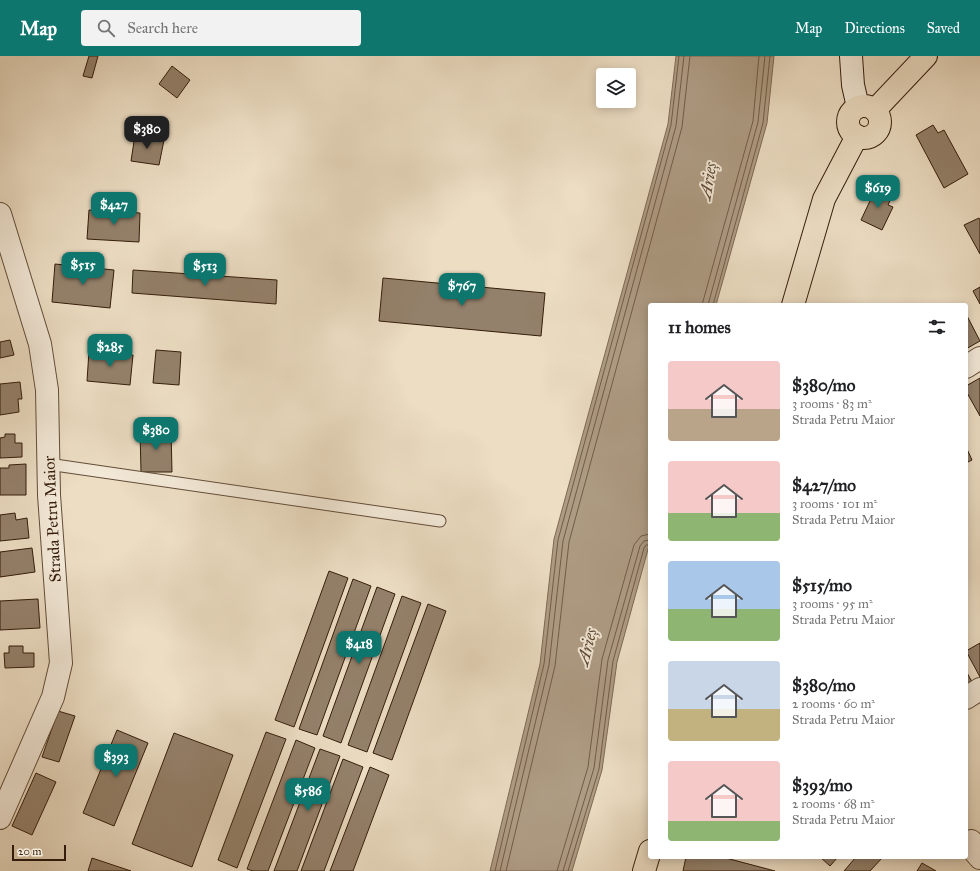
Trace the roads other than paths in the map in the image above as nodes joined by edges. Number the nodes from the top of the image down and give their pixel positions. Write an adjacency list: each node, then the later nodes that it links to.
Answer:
1 (851, 56): 3 (street)
2 (926, 56): 3 (main road)
3 (867, 109): 5 (main road)
4 (0, 214): 8 (street, Strada Petru Maior)
5 (794, 303)
6 (980, 358): 7 (street)
7 (968, 366)
8 (48, 464): 9 (lane); 12 (street, Strada Petru Maior)
9 (440, 521)
10 (980, 689): 11 (street)
11 (968, 697)
12 (0, 818)
13 (648, 858): 14 (main road)
14 (644, 871)

